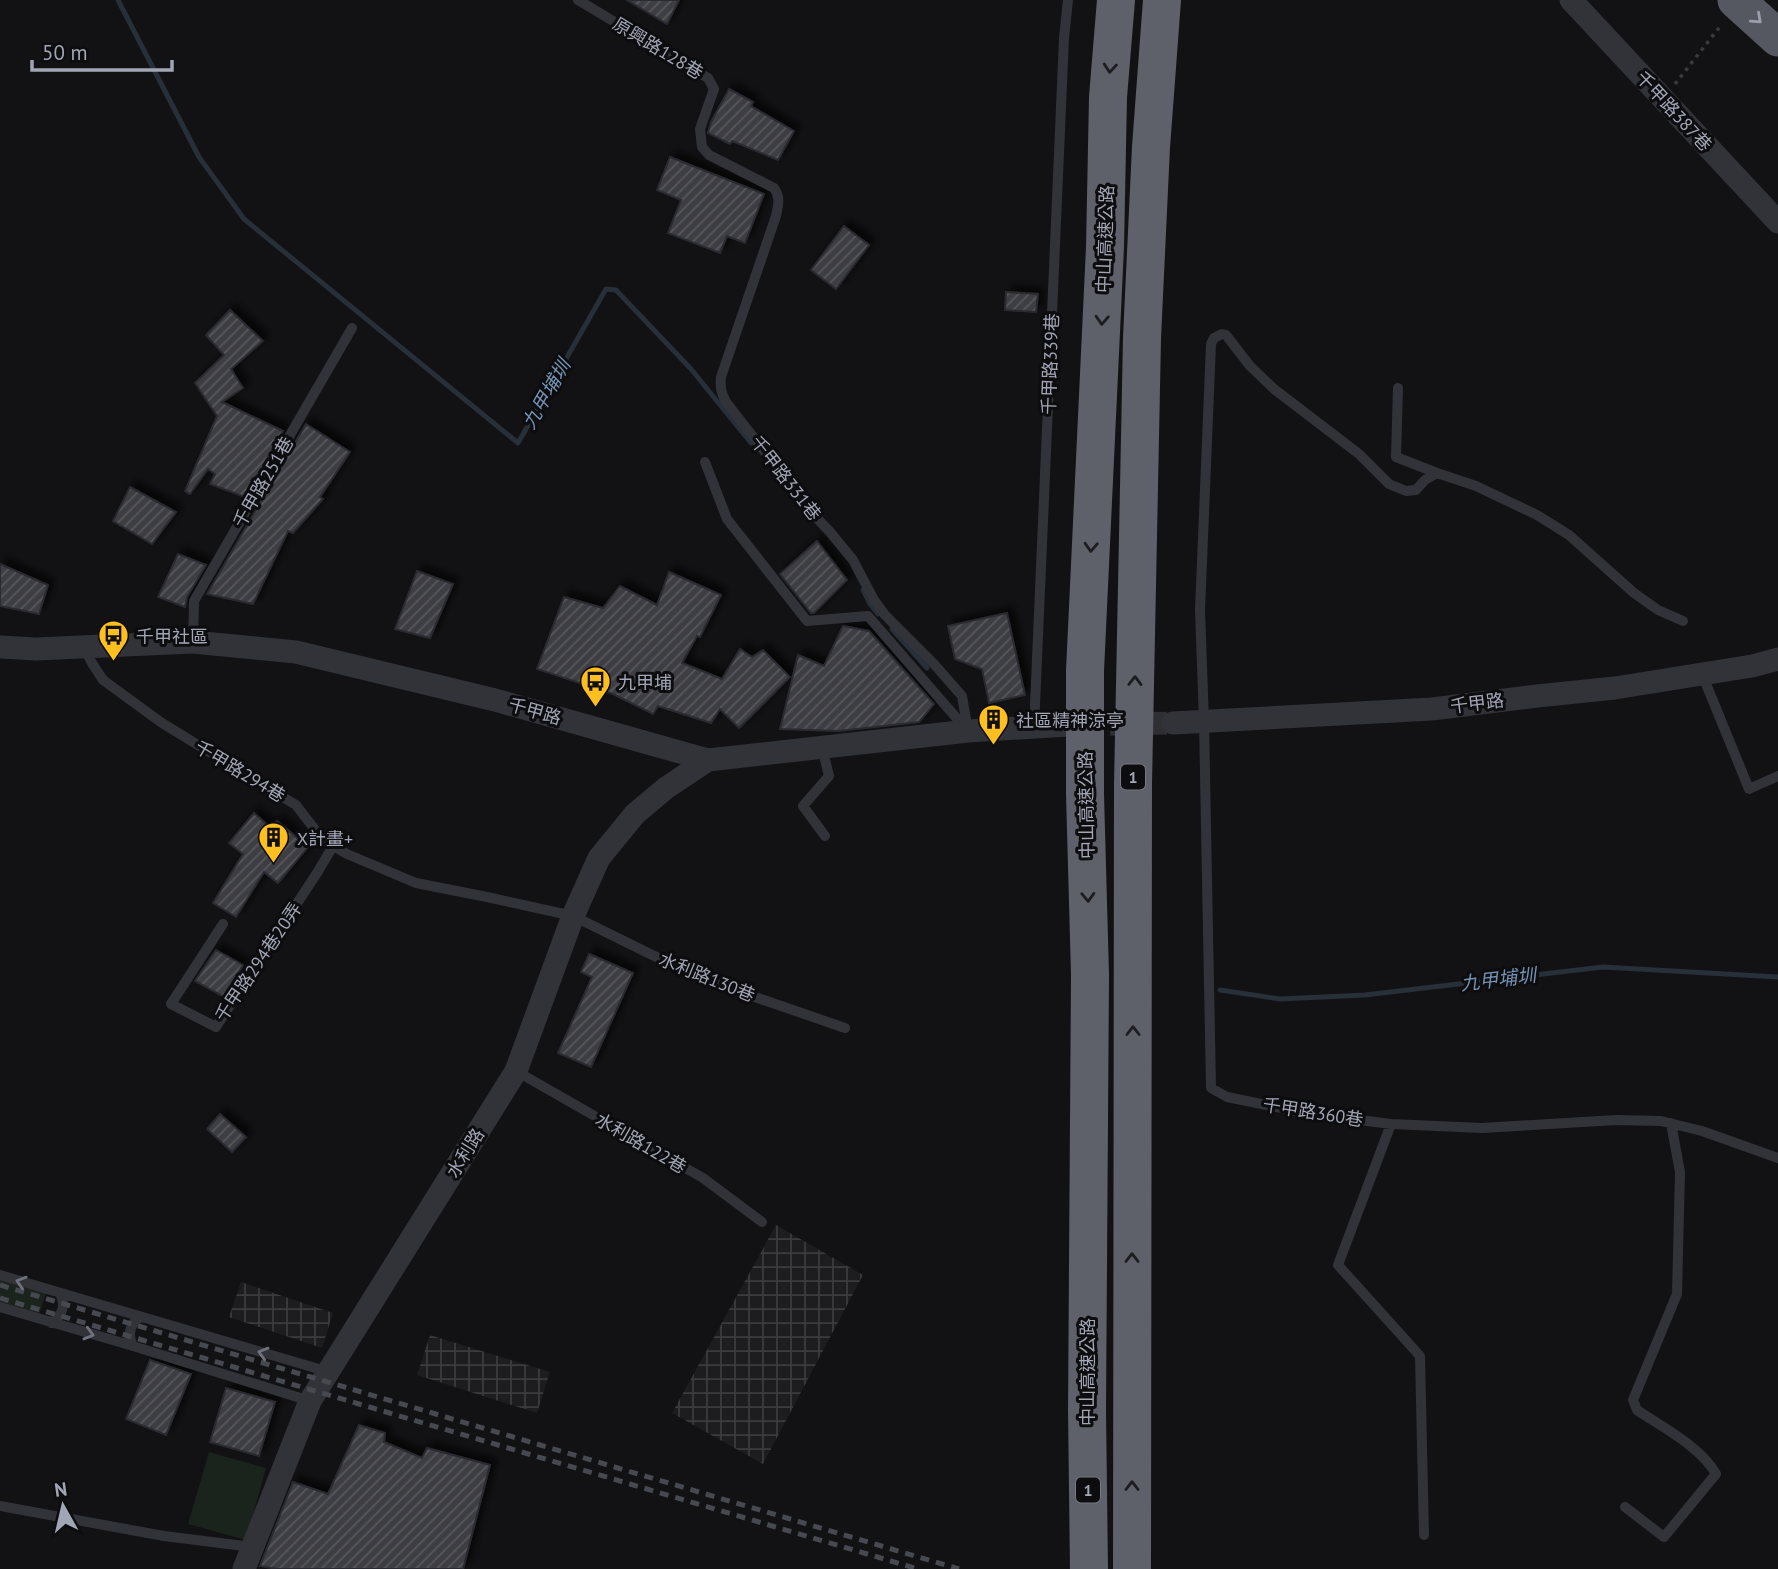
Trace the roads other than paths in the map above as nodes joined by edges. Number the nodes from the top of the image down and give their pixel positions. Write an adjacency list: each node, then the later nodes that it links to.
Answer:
1 (578, 0): 8 (lane, 原興路128巷)
2 (1068, 0): 23 (lane, 千甲路339巷)
3 (1115, 0): 46 (highway, 中山高速公路 / 1, one-way to 46)
4 (1161, 0): 51 (highway, 1, one-way to 4)
5 (1571, 0): 9 (street, 千甲路387巷)
6 (1729, 12): 7 (highway, one-way to 7)
7 (1778, 38)
8 (777, 192): 24 (lane, 千甲路331巷)
9 (1778, 222)
10 (352, 328): 15 (lane, 千甲路251巷)
11 (1398, 388): 13 (lane)
12 (705, 462): 24 (lane)
13 (1437, 473): 14 (lane); 20 (lane)
14 (1683, 621)
15 (193, 642): 16 (street, 千甲路); 26 (street, 千甲路)
16 (83, 646): 17 (street, 千甲路); 29 (lane, 千甲路294巷)
17 (0, 647)
18 (1778, 659): 19 (street, 千甲路)
19 (1702, 674): 20 (street, 千甲路); 27 (lane)
20 (1204, 722): 21 (street, 千甲路); 35 (lane, 千甲路360巷)
21 (1174, 723)
22 (1069, 725): 23 (street, 千甲路)
23 (1034, 728): 24 (street, 千甲路)
24 (968, 731): 25 (street, 千甲路)
25 (822, 747): 26 (street, 千甲路); 28 (lane)
26 (708, 760): 30 (street, 水利路)
27 (1778, 776)
28 (825, 836)
29 (333, 846): 30 (lane, 千甲路294巷); 31 (lane, 千甲路294巷20弄)
30 (573, 916): 32 (lane, 水利路130巷); 33 (street, 水利路)
31 (223, 924)
32 (845, 1028)
33 (516, 1071): 37 (lane, 水利路122巷); 44 (street, 水利路)
34 (1671, 1123): 35 (lane, 千甲路360巷); 36 (lane, 千甲路360巷); 48 (lane)
35 (1391, 1124): 49 (lane)
36 (1778, 1158)
37 (762, 1222)
38 (0, 1275): 39 (lane, one-way to 38)
39 (60, 1293): 41 (lane); 42 (lane)
40 (0, 1307): 42 (lane)
41 (141, 1317): 43 (lane); 44 (lane, one-way to 41)
42 (51, 1323): 43 (lane, one-way to 43)
43 (133, 1346): 45 (lane)
44 (329, 1372): 45 (street, 水利路)
45 (310, 1401): 50 (street, 水利路)
46 (1087, 1410): 53 (highway); 54 (highway, 中山高速公路 / 1)
47 (0, 1506): 50 (lane)
48 (1625, 1507)
49 (1424, 1535)
50 (253, 1547): 52 (street, 水利路)
51 (1132, 1564)
52 (244, 1569)
53 (1078, 1569)
54 (1089, 1569)

